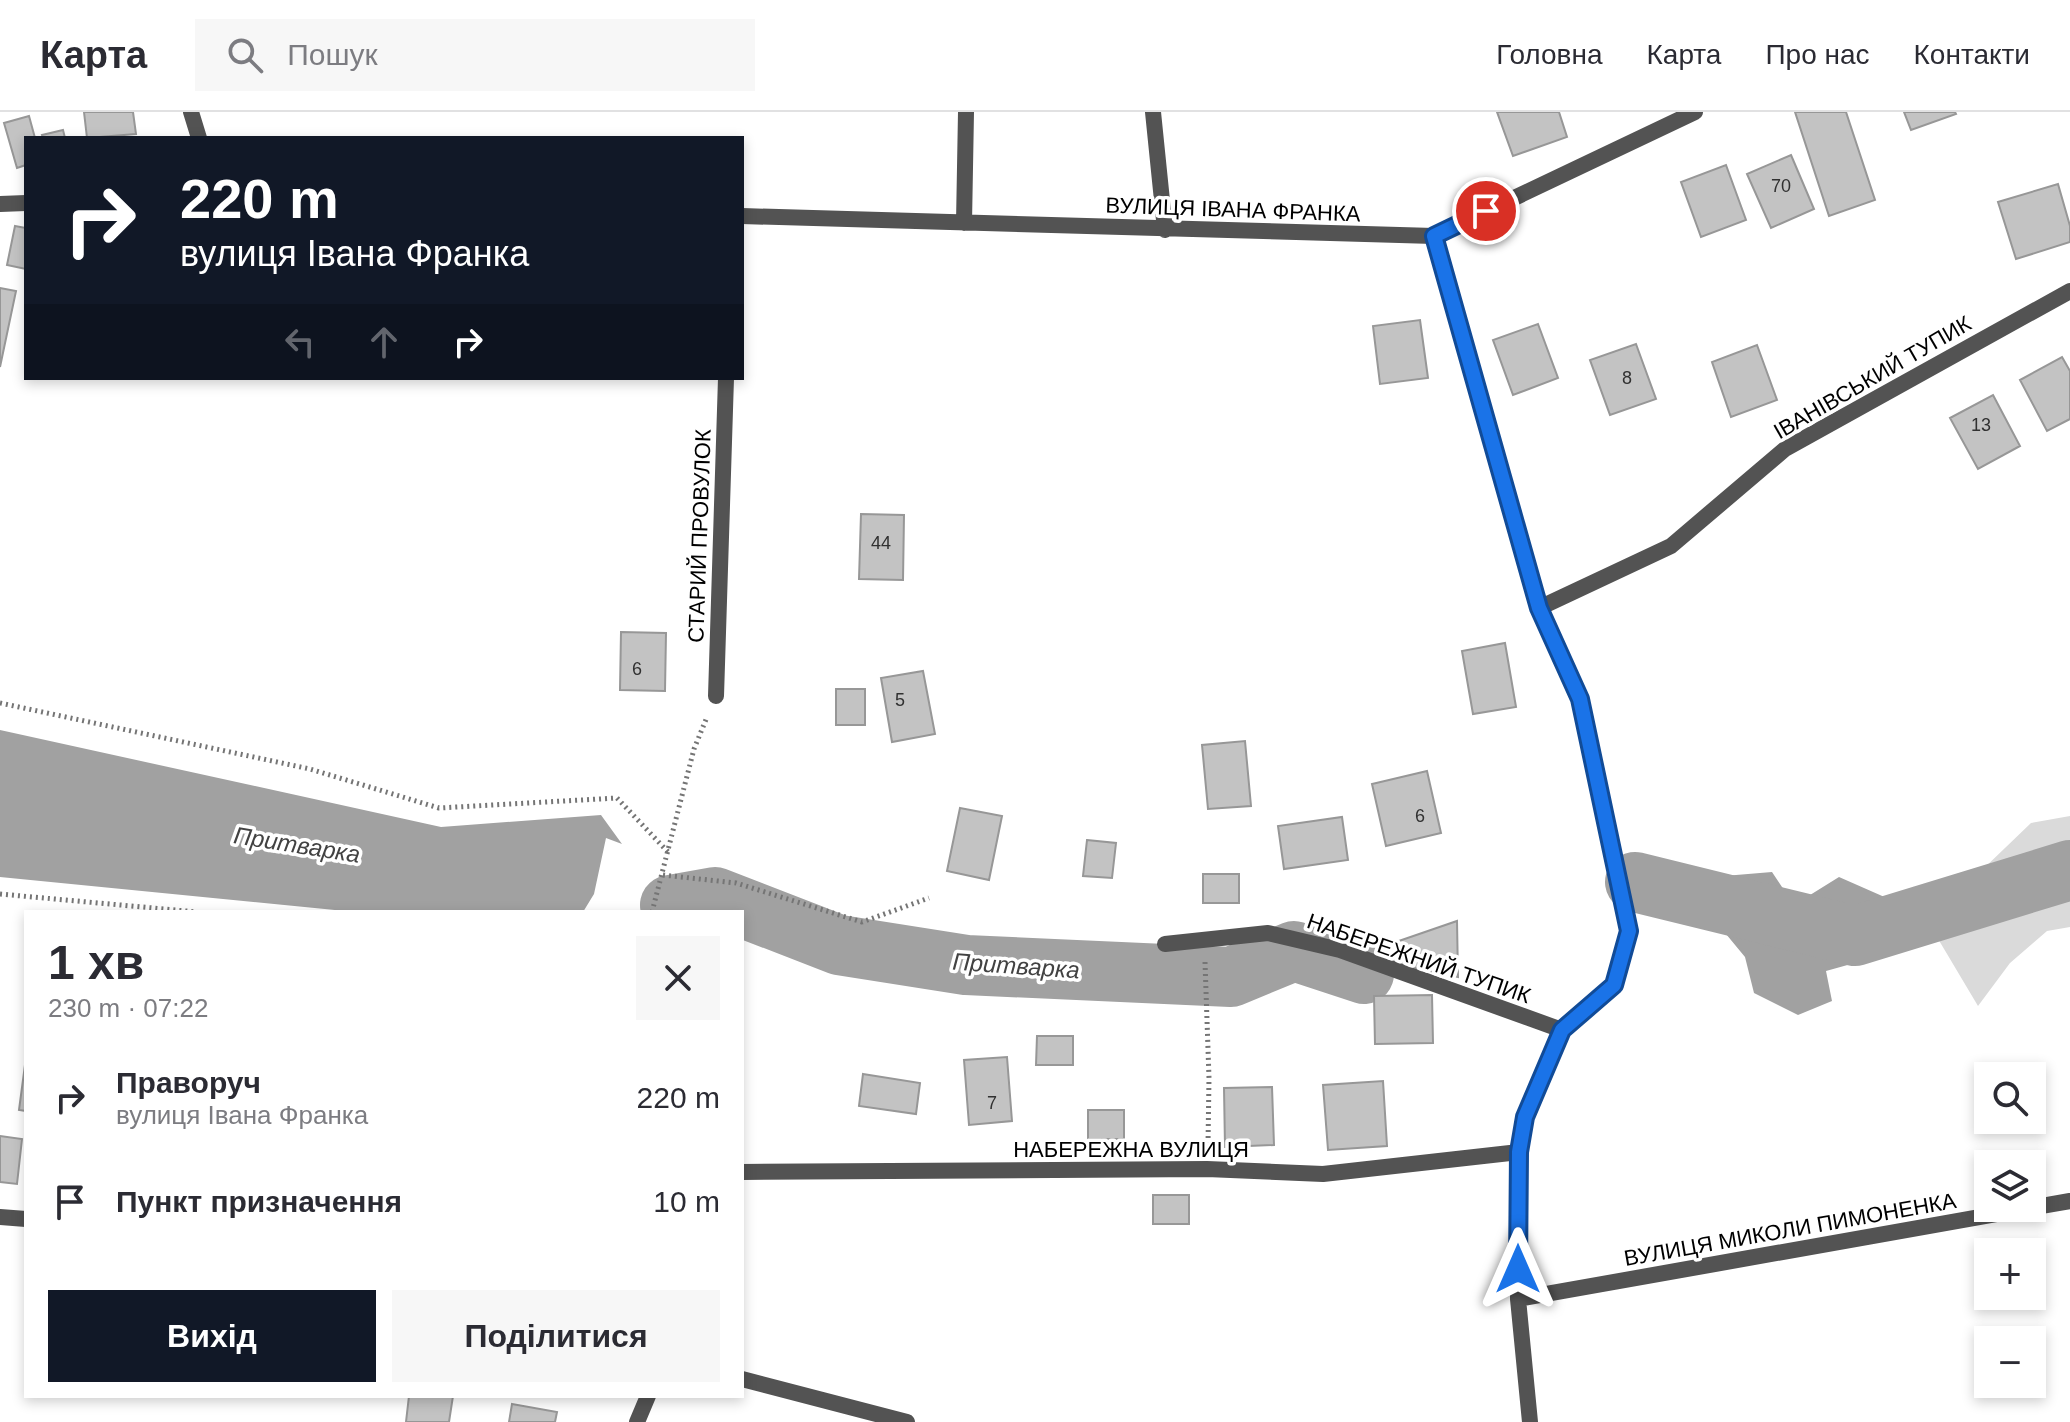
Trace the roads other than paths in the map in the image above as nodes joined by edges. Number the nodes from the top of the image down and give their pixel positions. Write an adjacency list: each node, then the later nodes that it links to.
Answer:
1 (191, 112): 5 (street)
2 (966, 112): 9 (street)
3 (1153, 112): 10 (street)
4 (1695, 112): 11 (street, ВУЛИЦЯ ІВАНА ФРАНКА)
5 (198, 136)
6 (24, 203): 7 (street)
7 (0, 204)
8 (744, 216): 9 (street, ВУЛИЦЯ ІВАНА ФРАНКА)
9 (964, 223): 10 (street, ВУЛИЦЯ ІВАНА ФРАНКА)
10 (1165, 230): 11 (street, ВУЛИЦЯ ІВАНА ФРАНКА)
11 (1434, 236): 14 (street)
12 (2070, 291): 14 (street, ІВАНІВСЬКИЙ ТУПИК)
13 (726, 380): 15 (street, СТАРИЙ ПРОВУЛОК)
14 (1539, 608): 17 (street)
15 (716, 696)
16 (1165, 944): 17 (street, НАБЕРЕЖНИЙ ТУПИК)
17 (1562, 1030): 18 (street)
18 (1519, 1152): 19 (street, НАБЕРЕЖНА ВУЛИЦЯ); 23 (street)
19 (744, 1172)
20 (2070, 1201): 23 (street, ВУЛИЦЯ МИКОЛИ ПИМОНЕНКА)
21 (0, 1217): 22 (street)
22 (24, 1219)
23 (1518, 1299): 28 (street)
24 (744, 1380): 27 (street)
25 (647, 1398): 26 (street)
26 (637, 1422)
27 (907, 1422)
28 (1530, 1422)

